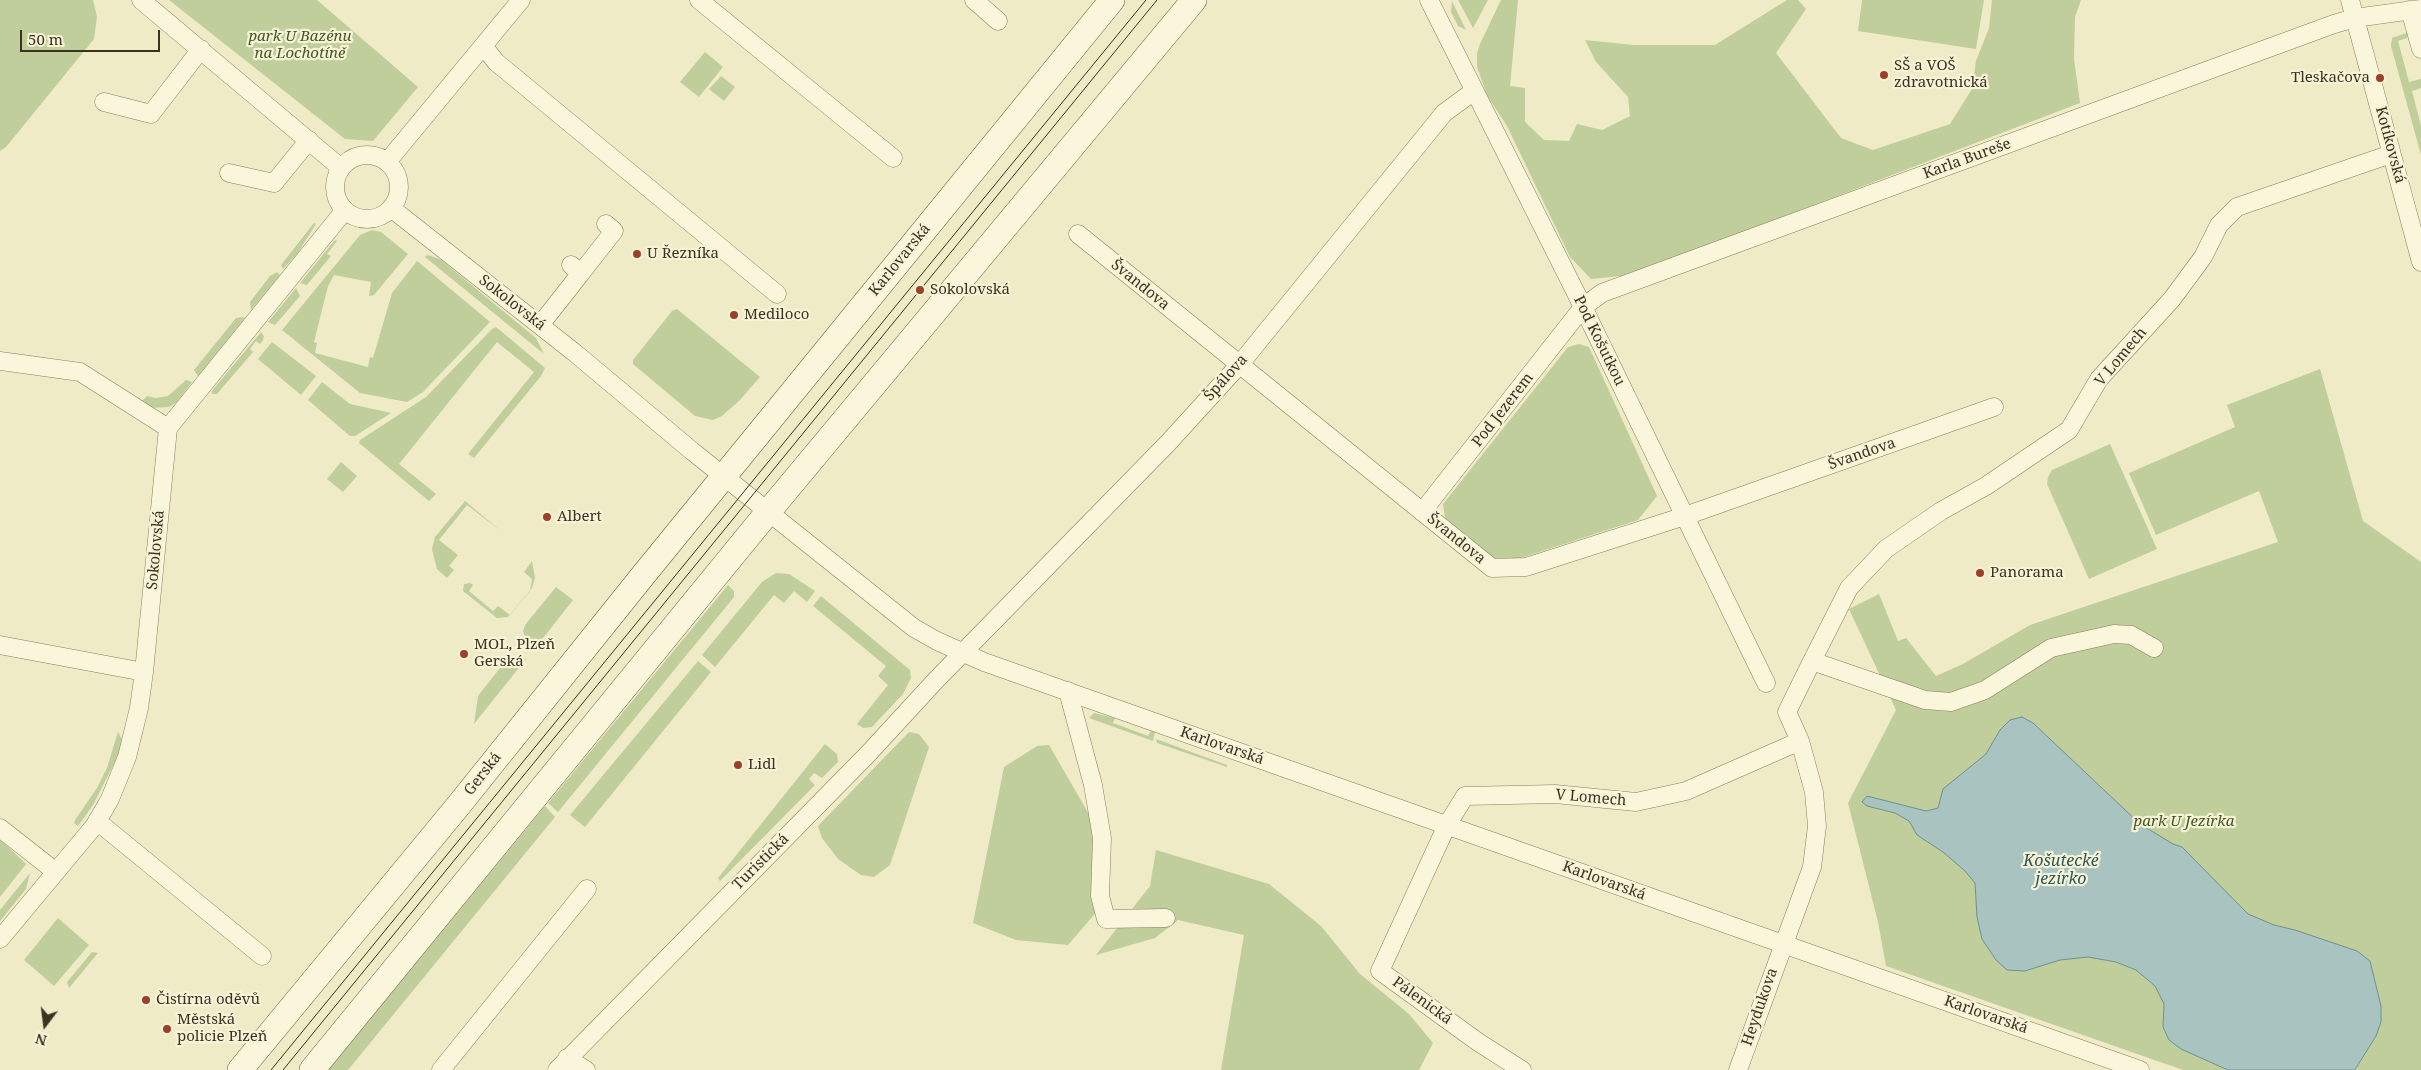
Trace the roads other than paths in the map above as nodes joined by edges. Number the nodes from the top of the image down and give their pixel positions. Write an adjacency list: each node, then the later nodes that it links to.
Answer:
1 (141, 0): 13 (street)
2 (521, 0): 12 (street)
3 (698, 0): 19 (street)
4 (974, 0): 11 (street)
5 (1112, 0): 35 (main road, Karlovarská)
6 (1194, 0): 36 (main road)
7 (1429, 0): 15 (street, Pod Košutkou)
8 (2350, 0): 10 (street, Kotíkovská)
9 (2416, 10): 10 (street); 14 (street)
10 (2355, 18): 18 (street, Kotíkovská); 29 (street, Karla Bureše)
11 (998, 20)
12 (484, 47): 20 (street); 28 (street)
13 (201, 49): 16 (street); 17 (street)
14 (2421, 49)
15 (1474, 91): 29 (street, Pod Košutkou); 32 (street, Špálova)
16 (104, 102)
17 (308, 140): 21 (street); 22 (street)
18 (2391, 154): 27 (street, Kotíkovská); 42 (street, V Lomech)
19 (893, 158)
20 (387, 162): 21 (street); 23 (street)
21 (341, 168): 24 (street)
22 (229, 173)
23 (391, 208): 24 (street); 30 (street, Sokolovská)
24 (345, 210): 34 (street)
25 (606, 224): 30 (street)
26 (1078, 234): 32 (street, Švandova)
27 (2421, 262)
28 (776, 294)
29 (1583, 307): 37 (street, Pod Jezerem); 38 (street, Pod Košutkou)
30 (540, 325): 35 (street, Sokolovská)
31 (0, 361): 34 (street)
32 (1240, 364): 37 (street, Švandova); 41 (street, Špálova)
33 (1994, 407): 38 (street, Švandova)
34 (168, 428): 43 (street, Sokolovská)
35 (724, 476): 36 (street, Karlovarská); 57 (main road, Gerská)
36 (768, 512): 41 (street, Karlovarská); 58 (main road)
37 (1422, 512): 38 (street, Švandova)
38 (1684, 516): 44 (street, Pod Košutkou)
39 (0, 645): 43 (street)
40 (2154, 648): 42 (street)
41 (963, 653): 45 (street, Karlovarská); 56 (street, Turistická)
42 (1812, 661): 46 (street, V Lomech)
43 (144, 672): 47 (street, Sokolovská)
44 (1766, 683)
45 (1068, 691): 48 (street, Karlovarská); 52 (street)
46 (1800, 742): 48 (street, V Lomech); 54 (street)
47 (97, 821): 50 (street, Sokolovská); 55 (street)
48 (1447, 825): 54 (street, Karlovarská); 61 (street, Pálenická)
49 (0, 828): 50 (street)
50 (56, 872): 53 (street, Sokolovská)
51 (587, 889): 59 (street)
52 (1166, 918)
53 (0, 939)
54 (1782, 944): 62 (street, Heydukova); 63 (street, Karlovarská)
55 (262, 956)
56 (562, 1064): 60 (street)
57 (240, 1070)
58 (312, 1070)
59 (441, 1070)
60 (586, 1070)
61 (1522, 1070)
62 (1738, 1070)
63 (2140, 1070)

